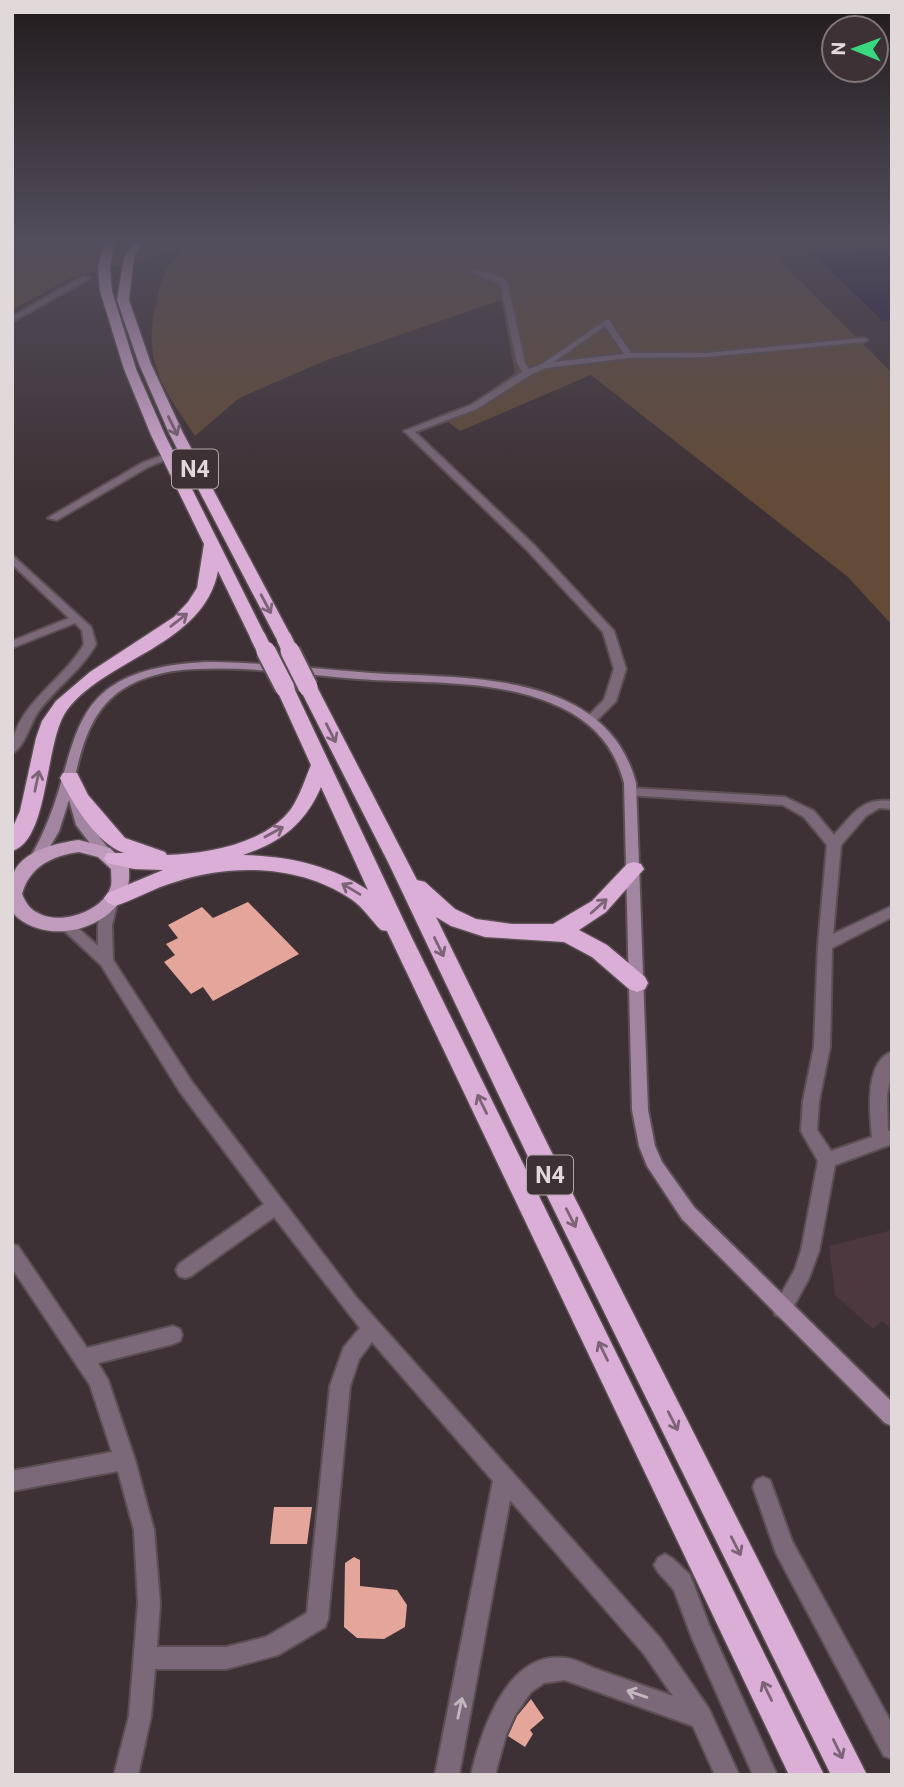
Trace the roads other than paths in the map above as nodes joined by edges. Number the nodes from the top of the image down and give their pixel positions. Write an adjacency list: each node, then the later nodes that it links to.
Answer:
1 (116, 324): 10 (highway, N4)
2 (131, 324): 26 (highway, N4, one-way to 26, bridge)
3 (513, 324): 9 (street)
4 (604, 324): 8 (street)
5 (607, 324): 7 (street)
6 (864, 340): 7 (street)
7 (629, 356): 8 (street)
8 (544, 366): 9 (street)
9 (527, 373): 16 (street)
10 (168, 456): 11 (street); 12 (highway, N4)
11 (53, 518)
12 (211, 543): 18 (highway, N4, bridge); 22 (highway, one-way to 12)
13 (12, 558): 14 (street)
14 (76, 619): 15 (street); 17 (street)
15 (12, 645)
16 (591, 719): 19 (main road); 20 (main road)
17 (12, 749)
18 (321, 764): 25 (highway, one-way to 18); 35 (highway, N4)
19 (69, 778): 24 (main road); 25 (highway); 27 (main road)
20 (631, 792): 23 (street); 28 (main road)
21 (889, 808): 23 (street)
22 (12, 844)
23 (834, 844): 36 (street)
24 (109, 855): 25 (highway); 27 (main road); 29 (main road)
25 (203, 858)
26 (399, 864): 34 (highway); 64 (highway, N4, one-way to 64)
27 (26, 865): 32 (main road)
28 (634, 869): 34 (highway, one-way to 28); 38 (main road)
29 (112, 901): 33 (main road); 35 (highway, one-way to 29); 37 (street)
30 (892, 911): 36 (street)
31 (12, 919): 32 (main road)
32 (41, 923): 33 (main road)
33 (64, 924): 37 (street)
34 (555, 932): 38 (highway)
35 (400, 936): 63 (highway, N4, one-way to 35)
36 (825, 945): 41 (street)
37 (106, 961): 42 (street)
38 (637, 983): 45 (main road)
39 (892, 1058): 40 (street)
40 (886, 1138): 41 (street)
41 (827, 1160): 45 (street)
42 (275, 1206): 44 (street); 46 (street)
43 (12, 1252): 48 (street)
44 (185, 1270)
45 (782, 1309): 49 (main road)
46 (372, 1327): 51 (street); 55 (street)
47 (173, 1335): 48 (street)
48 (83, 1357): 50 (street)
49 (892, 1416)
50 (125, 1460): 52 (street); 55 (street)
51 (504, 1476): 56 (street); 59 (street, one-way to 51)
52 (12, 1481)
53 (763, 1487): 57 (street)
54 (664, 1566): 62 (street)
55 (145, 1658): 58 (street)
56 (701, 1717): 60 (street, one-way to 60); 61 (street)
57 (892, 1748)
58 (126, 1775)
59 (447, 1775)
60 (483, 1775)
61 (727, 1775)
62 (765, 1775)
63 (807, 1775)
64 (850, 1775)

